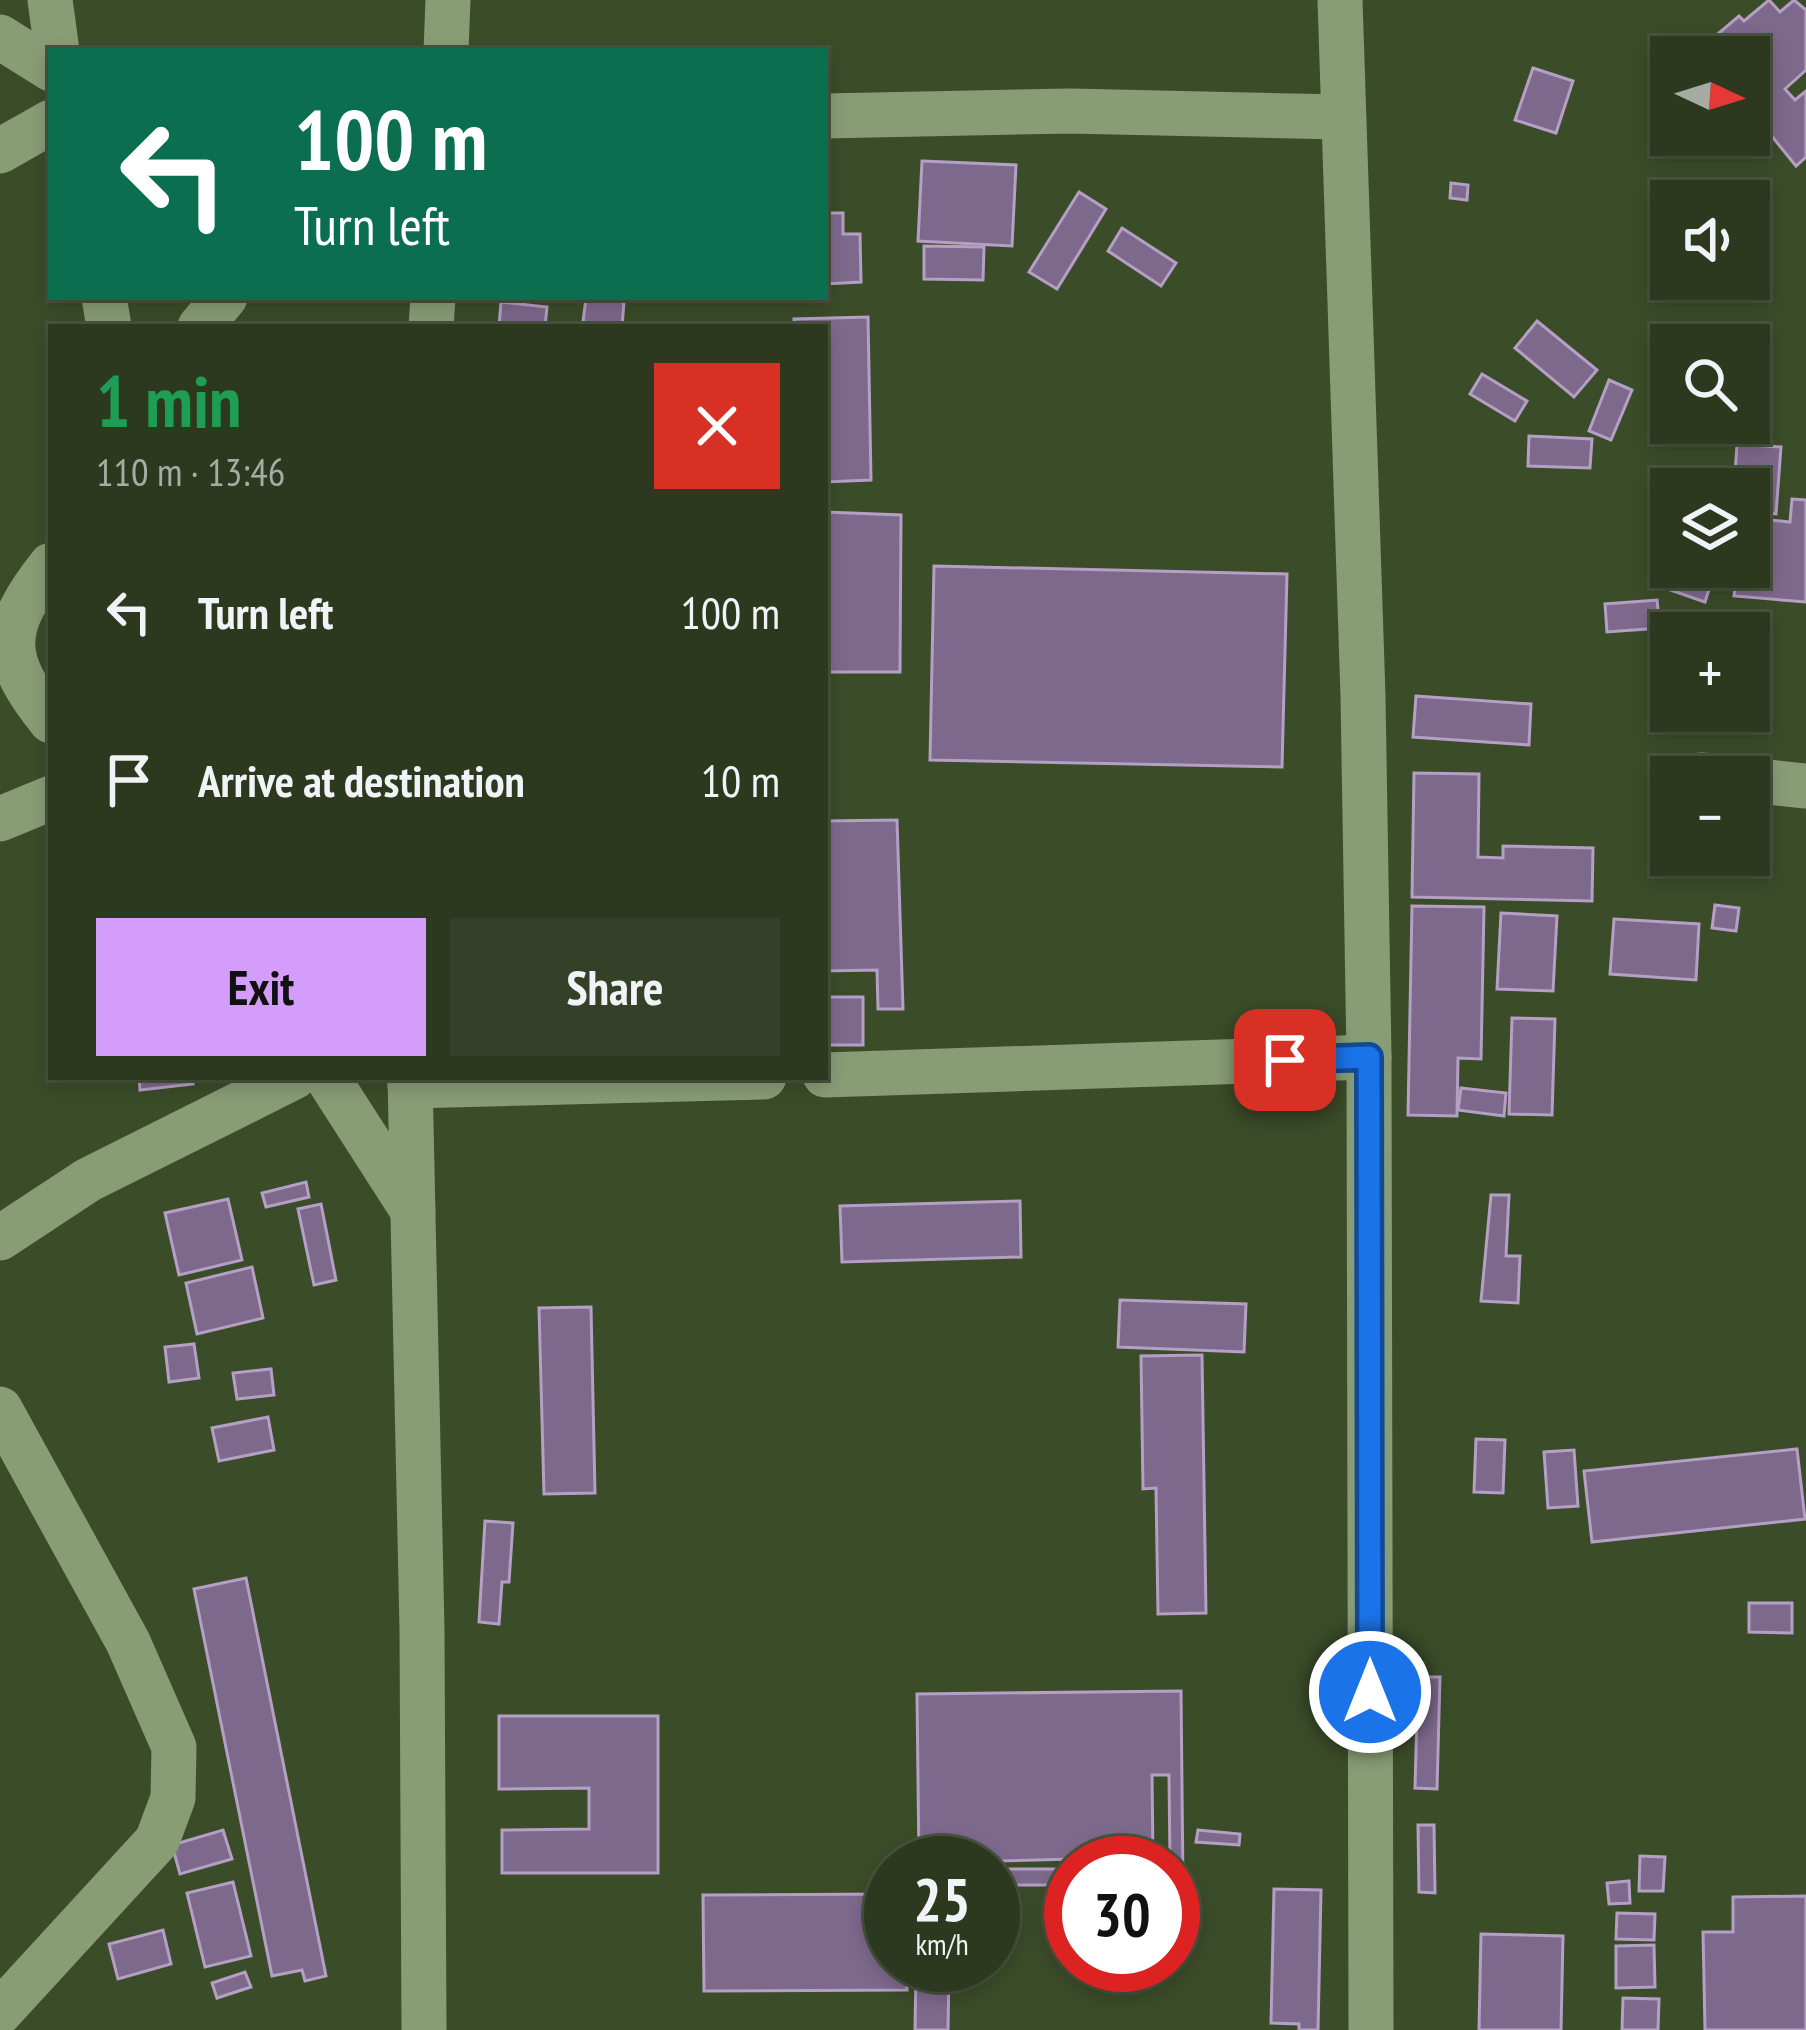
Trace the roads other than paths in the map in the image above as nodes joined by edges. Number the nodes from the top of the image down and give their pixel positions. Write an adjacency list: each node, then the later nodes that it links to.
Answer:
1 (50, 0): 5 (street)
2 (448, 0): 6 (street)
3 (1340, 0): 9 (street)
4 (0, 38): 7 (street)
5 (57, 48)
6 (446, 48)
7 (48, 67)
8 (828, 116): 9 (street)
9 (1342, 117): 21 (street)
10 (48, 124): 11 (street)
11 (0, 151)
12 (223, 300): 13 (street)
13 (203, 324)
14 (48, 569): 15 (street)
15 (4, 652): 16 (street)
16 (48, 717)
17 (1770, 782): 18 (street)
18 (1806, 786)
19 (48, 799): 20 (street)
20 (0, 819)
21 (1369, 1057): 22 (street); 32 (street)
22 (828, 1075)
23 (288, 1080): 28 (street)
24 (329, 1080): 27 (street)
25 (498, 1080): 26 (street)
26 (410, 1081): 27 (street)
27 (416, 1215): 31 (street)
28 (0, 1238)
29 (0, 1409): 30 (street)
30 (0, 2012)
31 (420, 2027)
32 (1371, 2030)

